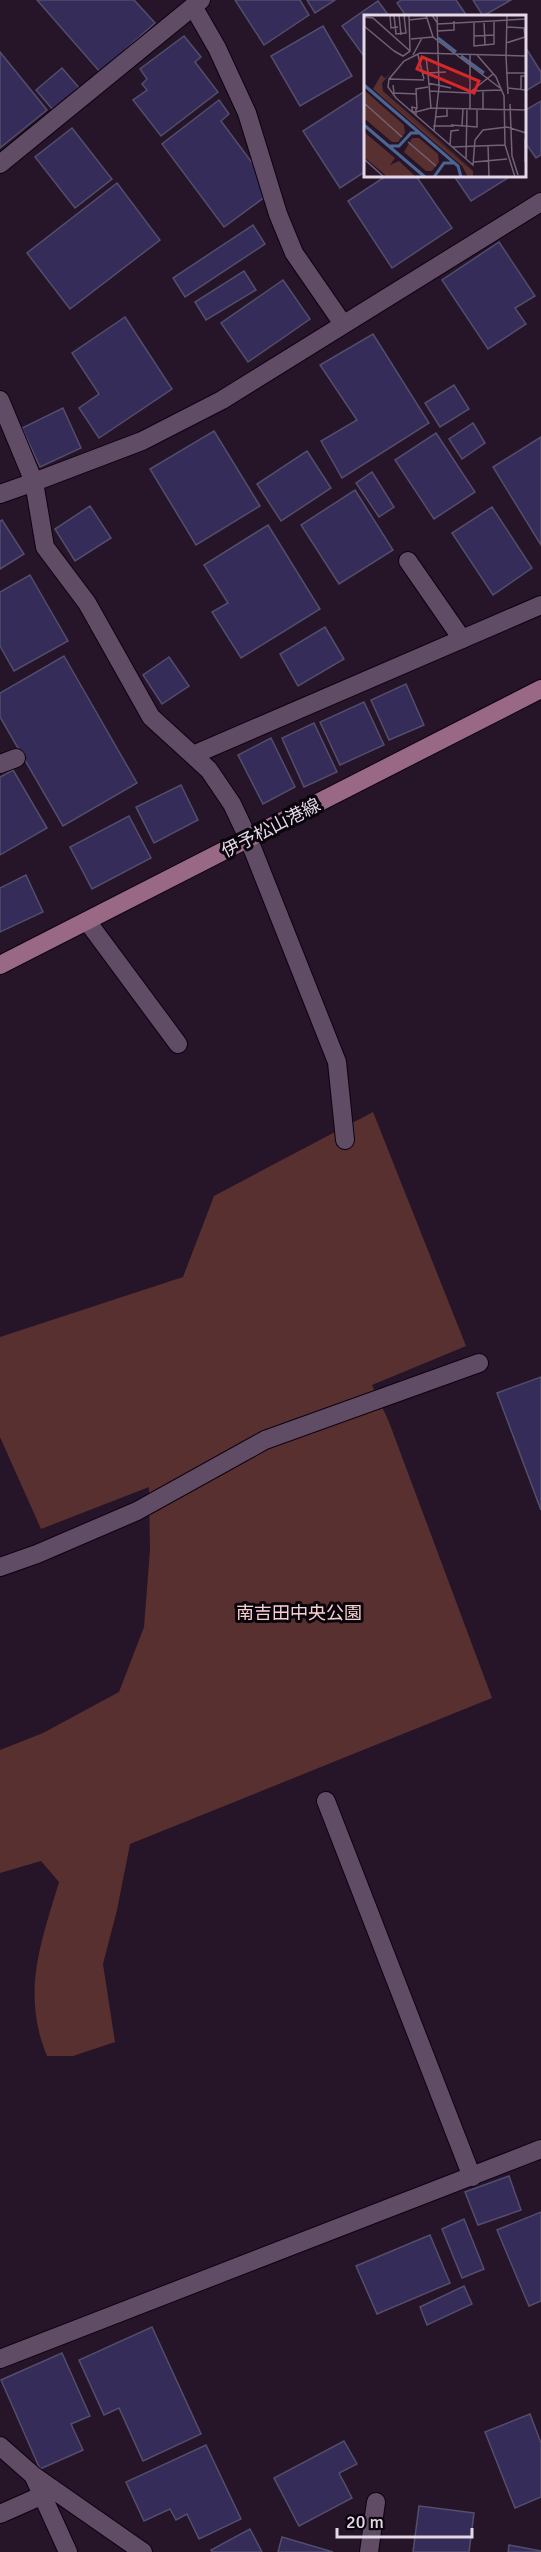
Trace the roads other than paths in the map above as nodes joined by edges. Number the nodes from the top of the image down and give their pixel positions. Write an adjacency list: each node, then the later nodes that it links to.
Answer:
1 (197, 4): 2 (street); 4 (street)
2 (0, 164)
3 (541, 202): 4 (street)
4 (343, 324): 6 (street)
5 (0, 400): 6 (street)
6 (34, 483): 7 (street); 12 (street)
7 (0, 494)
8 (408, 561): 10 (street)
9 (541, 605): 10 (street)
10 (462, 639): 12 (street)
11 (541, 689): 13 (main road, 伊予松山港線)
12 (193, 755): 13 (street)
13 (249, 840): 14 (main road, 伊予松山港線); 17 (street)
14 (87, 921): 15 (main road, 伊予松山港線); 16 (street)
15 (0, 965)
16 (178, 1044)
17 (345, 1140)
18 (479, 1363): 19 (street)
19 (0, 1567)
20 (326, 1801): 22 (street)
21 (541, 2149): 22 (street)
22 (472, 2177): 23 (street)
23 (0, 2359)
24 (0, 2446): 25 (street)
25 (34, 2475): 26 (street); 30 (street)
26 (43, 2495): 28 (street); 29 (street)
27 (376, 2502): 31 (street)
28 (0, 2514)
29 (68, 2552)
30 (143, 2552)
31 (369, 2552)

